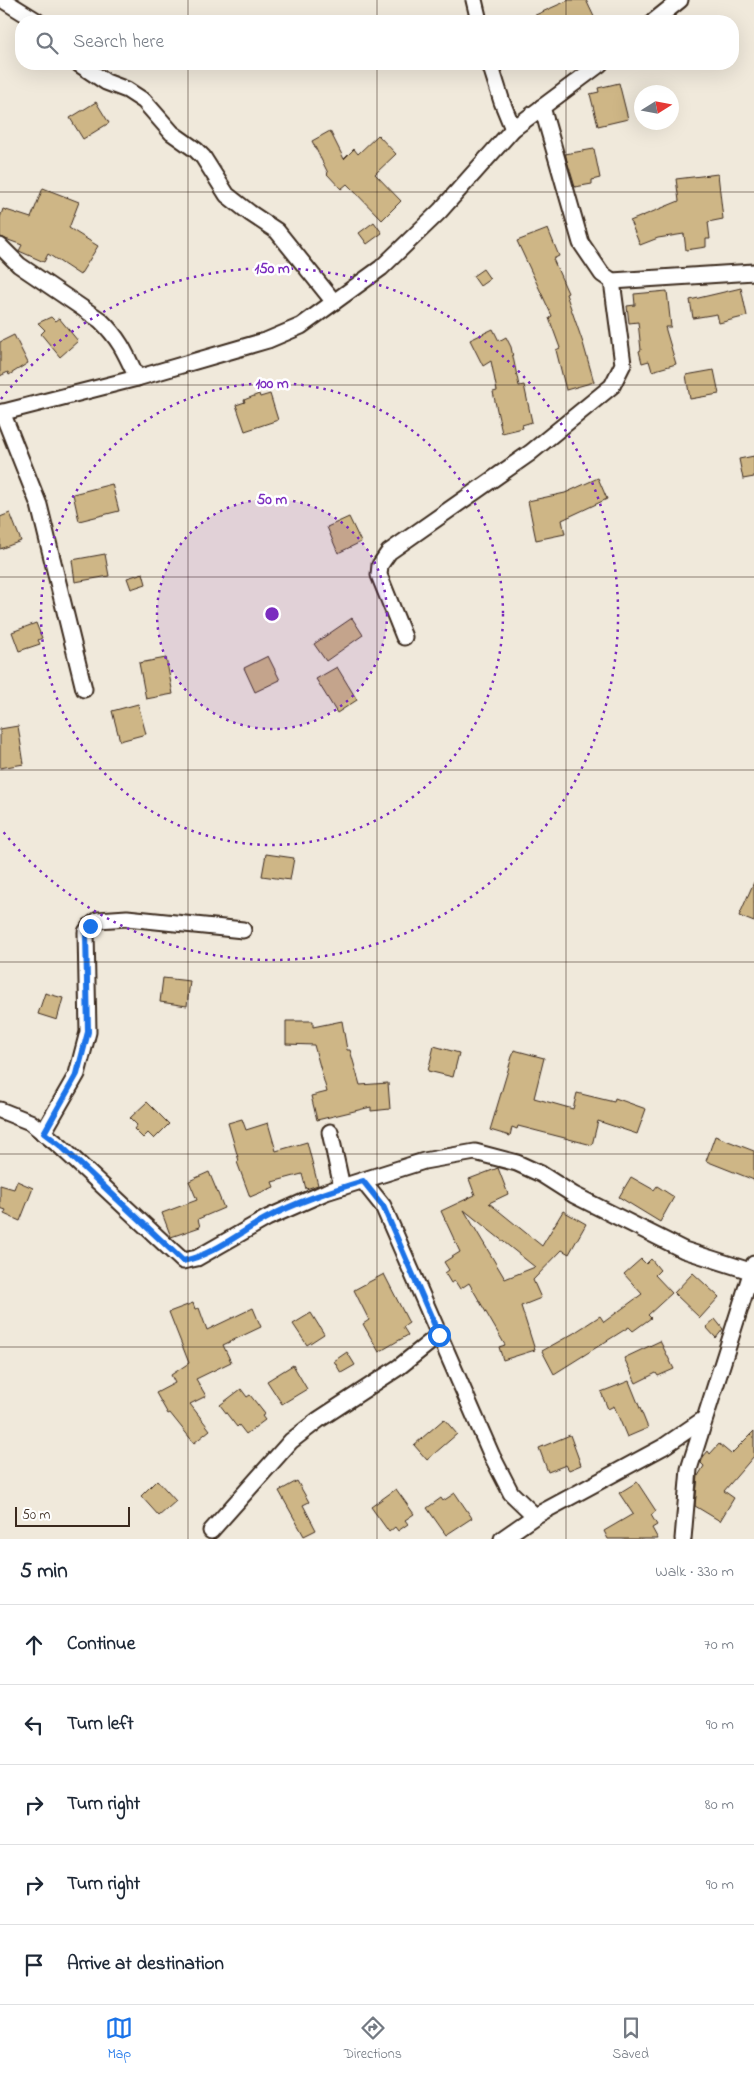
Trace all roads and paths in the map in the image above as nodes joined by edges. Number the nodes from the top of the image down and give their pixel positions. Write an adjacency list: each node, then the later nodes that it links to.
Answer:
1 (3, 0): 4 (street)
2 (474, 0): 5 (street)
3 (680, 0): 6 (street)
4 (27, 15)
5 (478, 15)
6 (661, 15)
7 (87, 70): 15 (street)
8 (492, 70): 11 (street)
9 (592, 70): 10 (street)
10 (542, 107): 11 (street); 14 (street)
11 (513, 129): 15 (street)
12 (0, 246): 16 (street)
13 (754, 272): 14 (street)
14 (612, 281): 18 (street)
15 (334, 302): 16 (street)
16 (137, 378): 17 (street)
17 (1, 412): 19 (street)
18 (404, 637)
19 (84, 689)
20 (243, 930): 23 (street)
21 (0, 1110): 23 (street)
22 (330, 1132): 25 (street)
23 (44, 1133): 25 (street)
24 (363, 1181): 25 (street); 26 (street); 27 (street)
25 (342, 1188)
26 (752, 1268): 28 (street)
27 (439, 1335): 29 (street); 30 (street)
28 (704, 1419): 29 (street); 32 (street)
29 (535, 1516): 31 (street)
30 (211, 1531)
31 (502, 1539)
32 (683, 1539)

